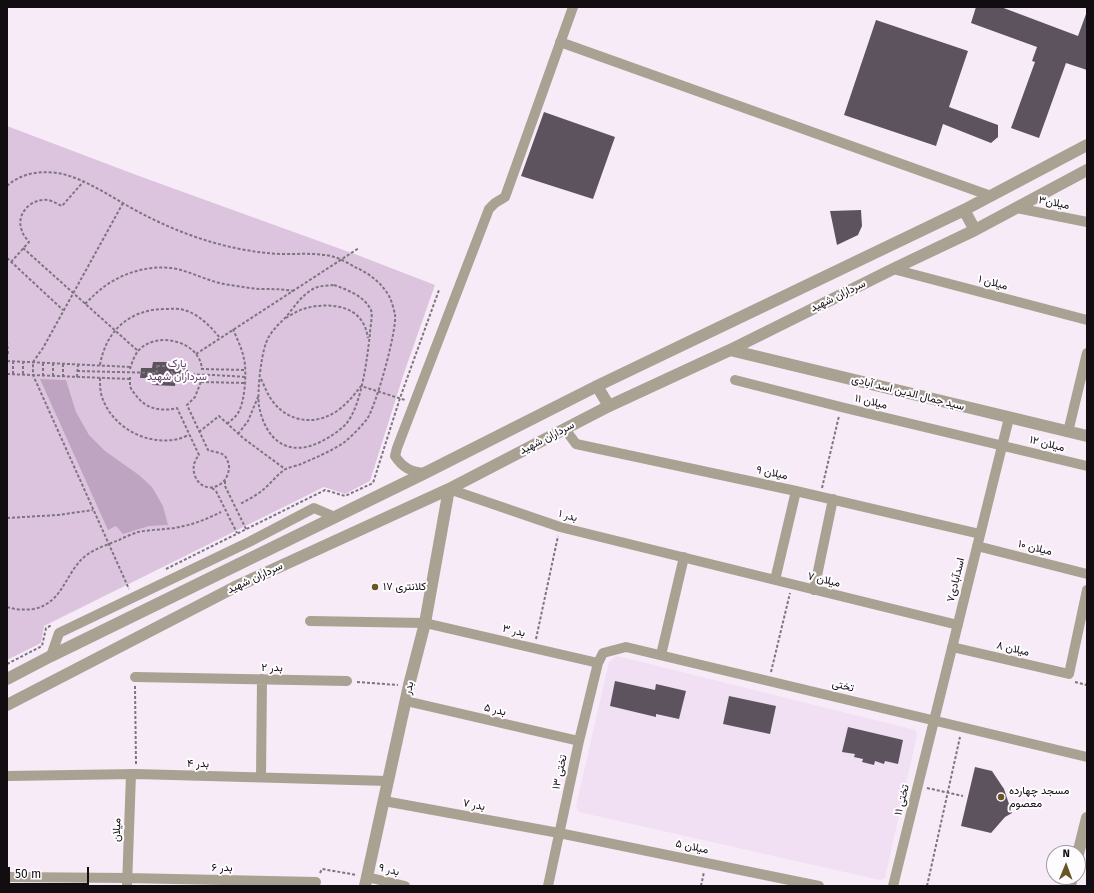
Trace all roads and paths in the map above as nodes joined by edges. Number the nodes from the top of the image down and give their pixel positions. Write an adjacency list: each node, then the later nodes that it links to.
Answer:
1 (573, 7): 2 (street)
2 (560, 42): 7 (street); 67 (street)
3 (1087, 145): 7 (street, سرداران شهید)
4 (1087, 170): 9 (street, سرداران شهید)
5 (83, 182): 6 (path); 8 (path); 13 (path)
6 (7, 186)
7 (991, 196): 10 (street, سرداران شهید)
8 (123, 203): 16 (path); 21 (path)
9 (1017, 208): 11 (street, میلان۳); 12 (street, سرداران شهید)
10 (964, 210): 12 (street); 63 (street, سرداران شهید)
11 (1087, 222)
12 (975, 230): 18 (street, سرداران شهید)
13 (23, 248): 17 (path); 21 (path)
14 (359, 248): 16 (path)
15 (7, 258): 17 (path)
16 (341, 260): 20 (path); 64 (path)
17 (10, 262): 23 (path)
18 (893, 269): 25 (street, میلان ۱); 31 (street, سرداران شهید)
19 (438, 290): 66 (path)
20 (294, 291): 22 (path); 26 (path)
21 (73, 294): 22 (path); 23 (path)
22 (85, 304): 27 (path)
23 (64, 311): 39 (path)
24 (283, 319): 30 (path); 30 (path); 59 (path)
25 (1087, 320)
26 (233, 329): 28 (path); 45 (path)
27 (115, 331): 28 (path); 32 (path); 44 (path)
28 (220, 338): 34 (path)
29 (7, 340): 35 (path)
30 (369, 342): 62 (path)
31 (730, 350): 68 (street, سرداران شهید); 70 (street, سید جمال الدین اسد آبادی)
32 (138, 351): 34 (path); 44 (path)
33 (1087, 353): 74 (street)
34 (196, 354): 45 (path)
35 (8, 355)
36 (7, 361): 37 (path)
37 (13, 361): 38 (path); 48 (path)
38 (23, 362): 39 (path); 49 (path)
39 (33, 362): 40 (path); 52 (path)
40 (43, 363): 41 (path); 53 (path)
41 (53, 363): 42 (path); 54 (path)
42 (63, 364): 43 (path); 55 (path)
43 (78, 364): 44 (path); 46 (path)
44 (100, 366)
45 (246, 370): 57 (path)
46 (78, 371): 50 (path); 56 (path)
47 (7, 374): 48 (path)
48 (13, 374): 49 (path)
49 (23, 374): 52 (path)
50 (157, 374): 51 (path); 51 (path)
51 (172, 374): 57 (path)
52 (33, 375): 53 (path); 89 (path)
53 (43, 376): 54 (path)
54 (53, 376): 55 (path)
55 (63, 376): 56 (path)
56 (77, 377): 58 (path)
57 (246, 377): 61 (path)
58 (100, 378): 76 (path); 76 (path)
59 (260, 378): 62 (path); 65 (path)
60 (735, 380): 69 (street, میلان ۱۱)
61 (245, 384): 71 (path); 73 (path)
62 (361, 386): 64 (path); 65 (path)
63 (596, 386): 68 (street); 81 (street, سرداران شهید)
64 (378, 391): 66 (path); 80 (path)
65 (259, 394): 75 (path)
66 (400, 398): 67 (path); 94 (path)
67 (414, 402): 81 (street)
68 (609, 406): 72 (street, سرداران شهید)
69 (841, 407): 78 (street, میلان ۱۱); 86 (path)
70 (1009, 418): 74 (street, سید جمال الدین اسد آبادی); 78 (street)
71 (227, 424): 73 (path); 75 (path)
72 (565, 429): 84 (street, سرداران شهید); 85 (street, میلان ۹)
73 (199, 432): 82 (path)
74 (1068, 432): 77 (street, سید جمال الدین اسد آبادی)
75 (238, 434): 80 (path)
76 (189, 435): 83 (path)
77 (1087, 436)
78 (1002, 446): 79 (street, میلان ۱۲); 96 (street, اسدآبادی۷)
79 (1087, 466)
80 (285, 469): 88 (path)
81 (425, 473): 91 (street, سرداران شهید)
82 (225, 481): 83 (path); 94 (path)
83 (212, 488): 95 (path)
84 (449, 489): 93 (street, بدر ۱); 111 (street, بدر); 127 (street, سرداران شهید)
85 (796, 491): 86 (street, میلان ۹); 104 (street)
86 (820, 496): 87 (street, میلان ۹)
87 (833, 499): 96 (street, میلان ۹); 106 (street)
88 (240, 504)
89 (93, 510): 92 (path); 98 (path)
90 (221, 512): 98 (path)
91 (335, 517): 97 (street); 117 (street, سرداران شهید)
92 (7, 518)
93 (560, 527): 101 (street, بدر ۱); 115 (path)
94 (246, 529): 95 (path); 97 (path)
95 (237, 533): 99 (path); 102 (path)
96 (980, 534): 100 (street, اسدآبادی۷)
97 (252, 540): 99 (street)
98 (109, 544): 108 (path); 109 (path)
99 (242, 545): 108 (street)
100 (977, 546): 103 (street, میلان ۱۰); 113 (street, اسدآبادی۷)
101 (684, 557): 104 (street, میلان ۷); 116 (street)
102 (160, 572)
103 (1087, 574)
104 (774, 580): 105 (street, میلان ۷)
105 (792, 584): 106 (street, میلان ۷); 124 (path)
106 (814, 590): 113 (street, میلان ۷)
107 (1087, 590): 114 (street, میلان ۸)
108 (133, 598): 117 (street)
109 (7, 607)
110 (310, 621): 111 (street, بدر ۳)
111 (425, 623): 115 (street, بدر ۳); 125 (street, بدر)
112 (53, 624): 119 (path)
113 (958, 625): 114 (street, اسدآبادی۷)
114 (952, 647): 128 (street, اسدآبادی۷)
115 (534, 648): 118 (street, بدر ۳)
116 (661, 655): 118 (street, تختی); 124 (street, تختی)
117 (51, 656): 121 (street, سرداران شهید)
118 (598, 663): 130 (street, تختی ۱۳)
119 (7, 664)
120 (135, 677): 122 (street, بدر ۲); 132 (path)
121 (7, 679)
122 (262, 679): 123 (street, بدر ۲); 134 (street)
123 (347, 681): 125 (path)
124 (769, 681): 128 (street, تختی)
125 (409, 685): 126 (street, بدر)
126 (406, 701): 130 (street, بدر ۵); 135 (street, بدر)
127 (7, 705)
128 (934, 721): 129 (street, تختی); 136 (street, تختی ۱۱)
129 (962, 727): 131 (street, تختی); 137 (path)
130 (579, 741): 141 (street, تختی ۱۳)
131 (1087, 757)
132 (133, 774): 133 (street, بدر ۴); 134 (street, بدر ۴); 146 (street, میلان)
133 (7, 776)
134 (261, 777): 135 (street, بدر ۴)
135 (388, 781): 139 (street, بدر)
136 (918, 786): 137 (path); 152 (street, تختی ۱۱)
137 (948, 792): 138 (path); 153 (path)
138 (963, 796)
139 (384, 801): 141 (street, بدر ۷); 145 (street, بدر)
140 (1087, 818): 142 (street)
141 (559, 832): 143 (street, میلان ۵); 149 (street, تختی ۱۳)
142 (1080, 845)
143 (706, 863): 150 (path); 151 (street, میلان ۵)
144 (7, 877): 146 (street, بدر ۶)
145 (366, 881): 147 (path); 148 (street, بدر ۹)
146 (127, 882): 147 (street, بدر ۶)
147 (316, 882)
148 (405, 886)
149 (548, 886)
150 (701, 886)
151 (819, 886)
152 (893, 886)
153 (927, 886)

